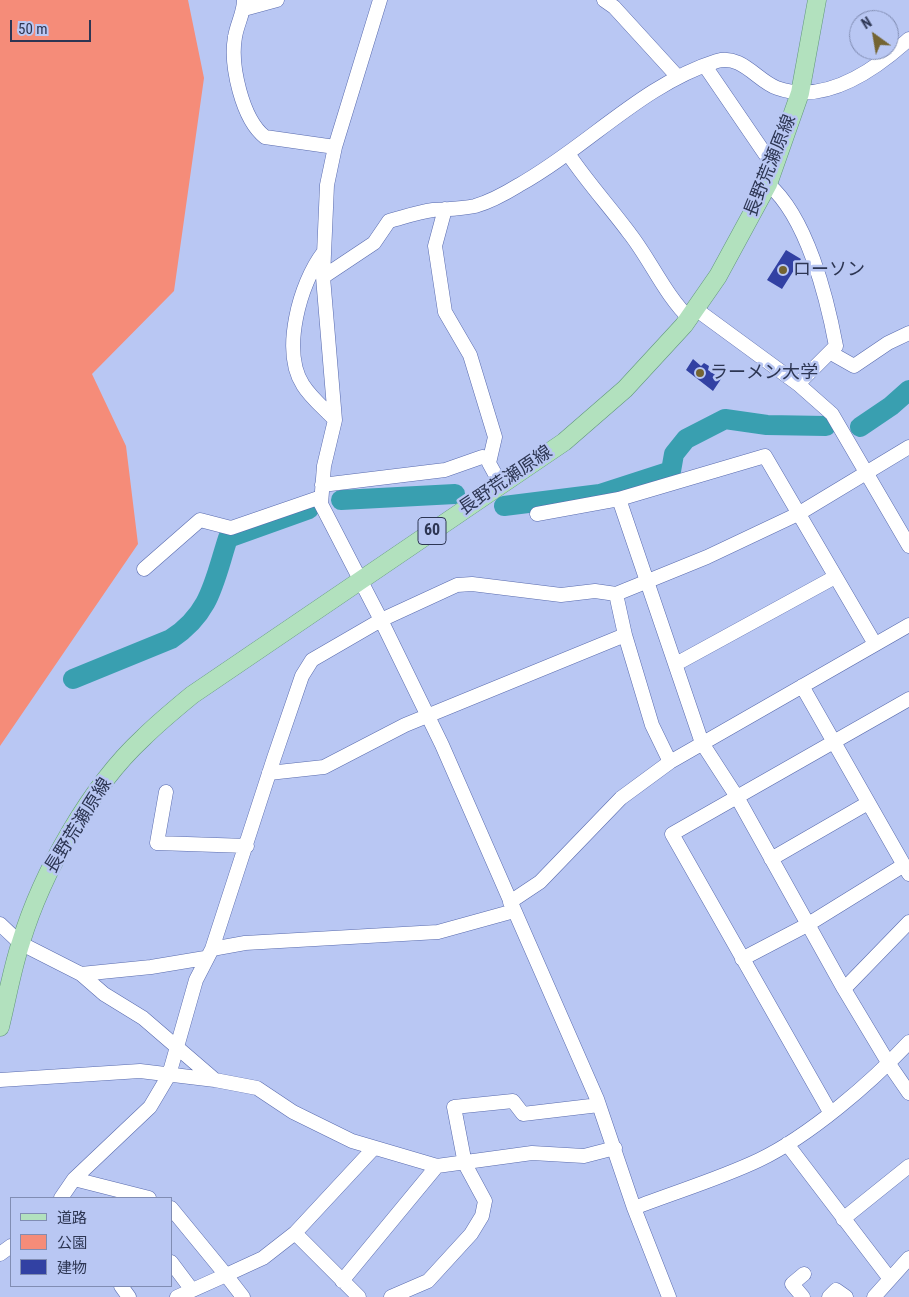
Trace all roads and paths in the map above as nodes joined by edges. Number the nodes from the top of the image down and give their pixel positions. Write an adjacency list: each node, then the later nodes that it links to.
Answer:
1 (276, 0): 5 (street)
2 (380, 0): 10 (street)
3 (604, 0): 8 (street)
4 (817, 0): 9 (main road, 長野荒瀬原線 / 60)
5 (244, 4): 10 (street)
6 (909, 39): 9 (street)
7 (705, 66): 8 (street); 9 (street); 12 (street)
8 (677, 76): 11 (street)
9 (800, 92): 12 (main road, 長野荒瀬原線 / 60)
10 (335, 147): 15 (street)
11 (569, 155): 14 (street); 17 (street)
12 (774, 168): 13 (main road, 長野荒瀬原線 / 60)
13 (768, 184): 17 (main road, 長野荒瀬原線 / 60); 19 (street)
14 (445, 209): 16 (street); 23 (street)
15 (323, 253): 16 (street); 21 (street)
16 (323, 277): 21 (street)
17 (693, 314): 20 (street); 33 (main road, 長野荒瀬原線 / 60)
18 (909, 333): 19 (street)
19 (831, 353): 20 (street)
20 (798, 384): 24 (street)
21 (335, 420): 26 (street)
22 (909, 447): 24 (street)
23 (490, 458): 25 (street); 26 (street)
24 (868, 473): 29 (street); 30 (street)
25 (495, 474)
26 (322, 491): 31 (street); 33 (street)
27 (620, 499): 28 (street); 29 (street); 34 (street)
28 (537, 514)
29 (798, 514): 32 (street); 34 (street)
30 (909, 546)
31 (144, 569)
32 (835, 576): 39 (street); 40 (street)
33 (360, 579): 36 (street); 58 (main road, 長野荒瀬原線 / 60)
34 (649, 582): 35 (street); 40 (street)
35 (616, 594): 36 (street); 38 (street)
36 (382, 620): 43 (street); 47 (street)
37 (909, 625): 39 (street)
38 (626, 635): 43 (street); 46 (street)
39 (875, 644): 41 (street)
40 (676, 664): 45 (street)
41 (802, 686): 44 (street); 45 (street)
42 (909, 699): 44 (street)
43 (428, 716): 47 (street); 54 (street)
44 (833, 741): 49 (street); 50 (street)
45 (702, 743): 46 (street); 49 (street)
46 (670, 762): 54 (street)
47 (269, 773): 51 (street)
48 (166, 792): 51 (street)
49 (737, 797): 52 (street); 60 (street)
50 (868, 803): 52 (street); 53 (street)
51 (246, 846): 59 (street)
52 (771, 859): 57 (street)
53 (906, 869): 57 (street)
54 (512, 907): 59 (street); 71 (street)
55 (909, 922): 62 (street)
56 (0, 924): 58 (street)
57 (808, 925): 60 (street); 62 (street)
58 (20, 943): 61 (street); 63 (main road, 長野荒瀬原線 / 60)
59 (209, 954): 61 (street); 65 (street)
60 (742, 959): 72 (street)
61 (81, 974): 65 (street)
62 (844, 989): 66 (street)
63 (0, 1027)
64 (909, 1042): 66 (street)
65 (178, 1047): 67 (street); 69 (street)
66 (889, 1064): 70 (street); 72 (street)
67 (169, 1075): 68 (street); 69 (street); 79 (street)
68 (0, 1080)
69 (215, 1080): 75 (street)
70 (909, 1093)
71 (599, 1105): 74 (street); 76 (street)
72 (830, 1112): 73 (street)
73 (787, 1144): 83 (street); 85 (street)
74 (615, 1148): 76 (street); 83 (street)
75 (373, 1149): 77 (street); 86 (street)
76 (466, 1164): 77 (street); 97 (street)
77 (437, 1166): 92 (street)
78 (909, 1166): 85 (street)
79 (74, 1179): 80 (street); 81 (street)
80 (121, 1194): 82 (street)
81 (62, 1197)
82 (142, 1197)
83 (634, 1208): 98 (street)
84 (172, 1209): 90 (street)
85 (843, 1219): 91 (street)
86 (295, 1233): 90 (street); 92 (street)
87 (909, 1258): 91 (street)
88 (172, 1263): 93 (street)
89 (804, 1274): 99 (street)
90 (226, 1276): 93 (street); 95 (street)
91 (890, 1280): 102 (street)
92 (342, 1281): 96 (street)
93 (192, 1290): 94 (street)
94 (177, 1297)
95 (243, 1297)
96 (359, 1297)
97 (391, 1297)
98 (669, 1297)
99 (803, 1297)
100 (829, 1297): 101 (street)
101 (846, 1297)
102 (874, 1297)

